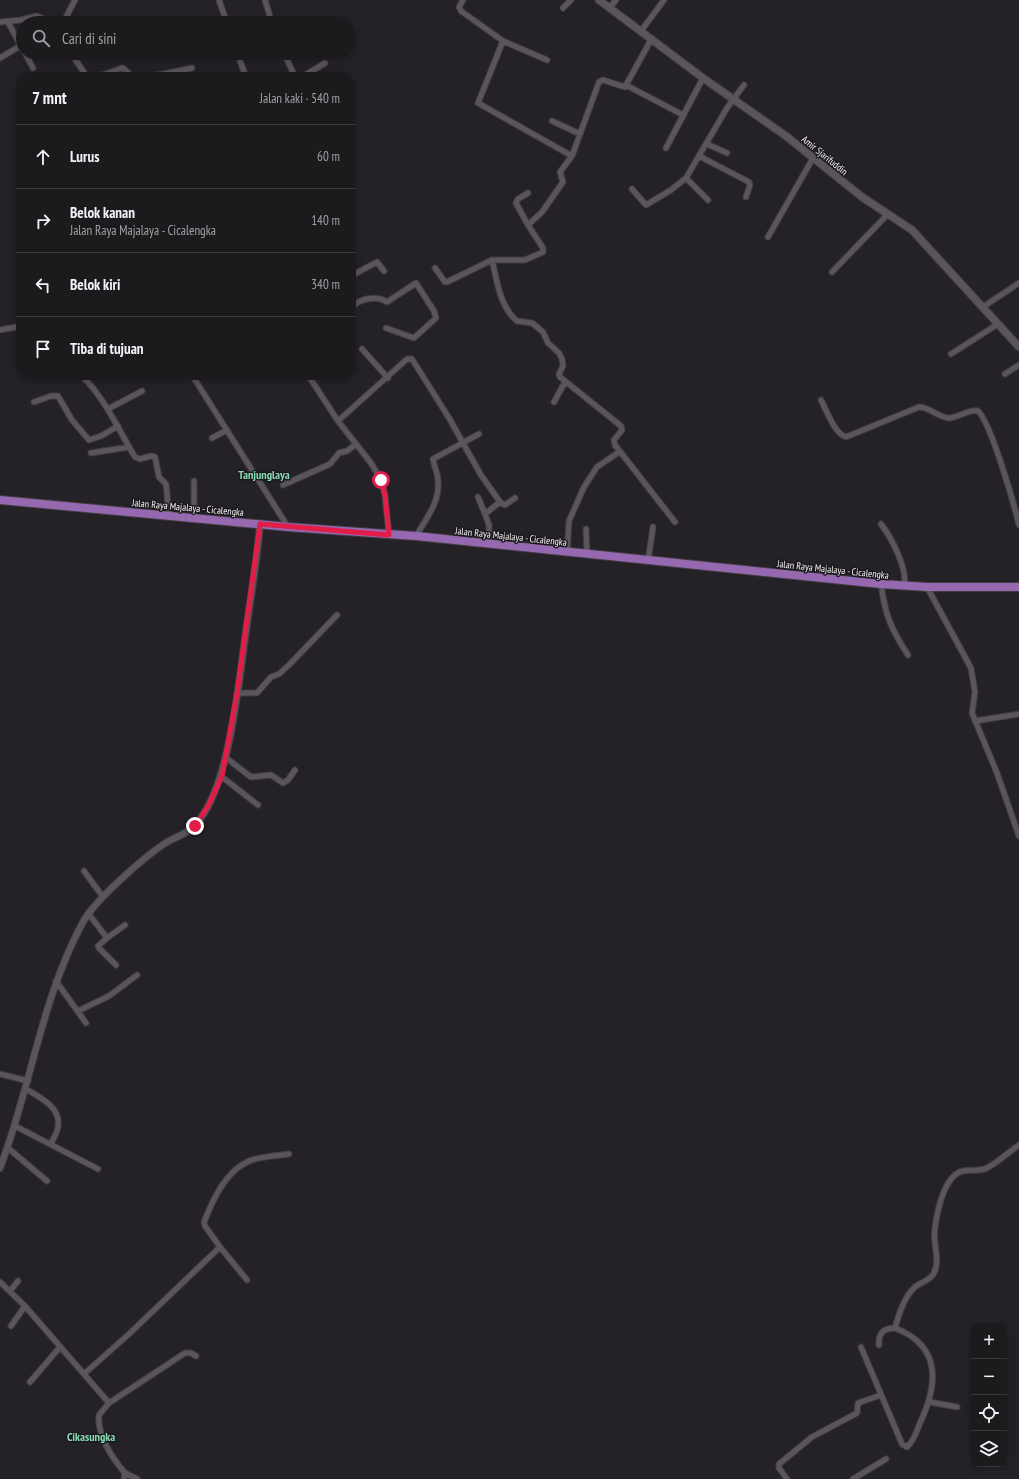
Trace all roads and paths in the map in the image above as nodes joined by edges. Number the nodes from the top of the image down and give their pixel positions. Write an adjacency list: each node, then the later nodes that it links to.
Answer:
1 (75, 0): 11 (street)
2 (219, 0): 12 (street)
3 (265, 0): 13 (street)
4 (463, 0): 20 (street)
5 (571, 0): 10 (street)
6 (599, 0): 9 (main road, Amir Sjarifuddin)
7 (616, 0): 9 (street)
8 (664, 0): 17 (street)
9 (610, 7): 17 (main road, Amir Sjarifuddin)
10 (563, 8)
11 (67, 16)
12 (225, 16)
13 (270, 16)
14 (16, 21): 16 (street)
15 (0, 22): 16 (street)
16 (8, 22): 18 (street)
17 (642, 31): 19 (main road, Amir Sjarifuddin)
18 (16, 37)
19 (652, 38): 38 (main road, Amir Sjarifuddin); 40 (street)
20 (503, 41): 27 (street); 48 (street)
21 (16, 51): 22 (street)
22 (0, 58)
23 (29, 60): 29 (street)
24 (75, 60): 31 (street)
25 (240, 60): 35 (street)
26 (287, 60): 36 (street)
27 (547, 60)
28 (326, 63): 37 (street)
29 (33, 68)
30 (192, 68): 34 (street)
31 (83, 72)
32 (111, 72): 33 (street)
33 (127, 72)
34 (172, 72)
35 (244, 72)
36 (293, 72)
37 (311, 72)
38 (703, 78): 41 (main road, Amir Sjarifuddin); 42 (street)
39 (744, 84): 41 (street)
40 (626, 85): 42 (street); 44 (street)
41 (733, 99): 45 (street); 50 (main road, Amir Sjarifuddin)
42 (683, 115): 46 (street)
43 (552, 121): 44 (street)
44 (580, 134): 48 (street)
45 (707, 144): 47 (street); 49 (street)
46 (666, 148)
47 (727, 153)
48 (572, 156): 57 (street)
49 (700, 156): 51 (street); 54 (street)
50 (813, 158): 56 (main road, Amir Sjarifuddin); 58 (street)
51 (686, 178): 52 (street); 55 (street)
52 (632, 189)
53 (528, 192): 57 (street)
54 (746, 197)
55 (708, 200)
56 (888, 214): 62 (street); 66 (main road, Amir Sjarifuddin)
57 (528, 225): 59 (street)
58 (768, 237)
59 (492, 260): 60 (street); 80 (street)
60 (435, 268)
61 (384, 271): 63 (street)
62 (832, 272)
63 (356, 273)
64 (1019, 283): 66 (street)
65 (356, 306): 69 (street)
66 (983, 307): 67 (main road, Amir Sjarifuddin)
67 (998, 324): 71 (main road, Amir Sjarifuddin); 73 (street)
68 (16, 327): 70 (street)
69 (386, 328)
70 (0, 330)
71 (1019, 347)
72 (362, 349): 76 (street)
73 (951, 354)
74 (1019, 365): 75 (street)
75 (1005, 374)
76 (388, 378): 86 (street); 91 (street)
77 (85, 380): 85 (street)
78 (195, 380): 88 (street)
79 (311, 380): 86 (street)
80 (565, 382): 84 (street); 94 (street)
81 (142, 391): 85 (street)
82 (821, 400): 108 (street)
83 (34, 402): 87 (street)
84 (554, 402)
85 (108, 408): 87 (street)
86 (338, 421): 92 (street)
87 (118, 426): 93 (street)
88 (227, 430): 90 (street); 109 (street)
89 (479, 434): 91 (street)
90 (212, 438)
91 (462, 442): 101 (street); 113 (street)
92 (356, 444): 97 (street); 112 (street)
93 (129, 446): 95 (street); 103 (street)
94 (618, 452): 105 (street); 115 (street)
95 (91, 453)
96 (194, 481): 104 (street)
97 (283, 485)
98 (478, 497): 102 (street)
99 (515, 498): 101 (street)
100 (0, 500): 103 (main road, Jalan Raya Majalaya - Cicalengka)
101 (500, 502): 102 (street)
102 (486, 514): 114 (street)
103 (169, 515): 104 (main road, Jalan Raya Majalaya - Cicalengka)
104 (194, 518): 106 (main road, Jalan Raya Majalaya - Cicalengka)
105 (675, 522)
106 (260, 524): 109 (main road, Jalan Raya Majalaya - Cicalengka); 124 (street)
107 (881, 524): 119 (street)
108 (1019, 524)
109 (288, 527): 112 (main road, Jalan Raya Majalaya - Cicalengka)
110 (653, 527): 117 (street)
111 (586, 529): 116 (street)
112 (389, 535): 113 (main road, Jalan Raya Majalaya - Cicalengka)
113 (416, 536): 114 (main road, Jalan Raya Majalaya - Cicalengka)
114 (489, 544): 115 (main road, Jalan Raya Majalaya - Cicalengka)
115 (567, 553): 116 (main road, Jalan Raya Majalaya - Cicalengka)
116 (586, 554): 117 (main road, Jalan Raya Majalaya - Cicalengka)
117 (648, 561): 118 (main road, Jalan Raya Majalaya - Cicalengka)
118 (881, 584): 119 (main road, Jalan Raya Majalaya - Cicalengka); 123 (street)
119 (904, 585): 120 (main road, Jalan Raya Majalaya - Cicalengka)
120 (926, 587): 121 (main road, Jalan Raya Majalaya - Cicalengka); 126 (street)
121 (1019, 587)
122 (337, 615): 124 (street)
123 (908, 655)
124 (237, 693): 127 (street)
125 (1019, 714): 126 (street)
126 (975, 721): 131 (street)
127 (225, 758): 128 (street); 129 (street)
128 (295, 770)
129 (222, 776): 130 (street); 133 (street)
130 (258, 805)
131 (1019, 836)
132 (84, 871): 133 (street)
133 (103, 897): 134 (street)
134 (88, 913): 136 (street); 139 (street)
135 (125, 925): 136 (street)
136 (107, 938): 137 (street)
137 (116, 966)
138 (137, 975): 140 (street)
139 (56, 981): 140 (street); 143 (street)
140 (78, 1011): 141 (street)
141 (86, 1023)
142 (0, 1074): 143 (street)
143 (28, 1081): 144 (street)
144 (26, 1089): 145 (street); 146 (street)
145 (15, 1126): 146 (street); 148 (street)
146 (51, 1144): 151 (street)
147 (1019, 1145): 160 (street)
148 (8, 1148): 150 (street); 152 (street)
149 (289, 1154): 153 (street)
150 (0, 1168)
151 (98, 1169)
152 (47, 1181)
153 (220, 1246): 154 (street); 165 (street)
154 (247, 1280)
155 (18, 1281): 157 (street)
156 (0, 1282): 157 (street)
157 (10, 1290): 158 (street)
158 (25, 1306): 159 (street); 162 (street)
159 (11, 1326)
160 (895, 1328): 161 (street); 168 (street)
161 (879, 1345)
162 (60, 1346): 165 (street); 166 (street)
163 (861, 1347): 167 (street)
164 (196, 1356): 169 (street)
165 (84, 1374): 169 (street)
166 (30, 1382)
167 (881, 1395): 168 (street); 175 (street)
168 (930, 1402): 170 (street)
169 (110, 1403): 172 (street)
170 (957, 1407)
171 (886, 1459): 176 (street)
172 (125, 1473): 173 (street); 174 (street)
173 (124, 1479)
174 (137, 1479)
175 (787, 1479)
176 (850, 1479)

